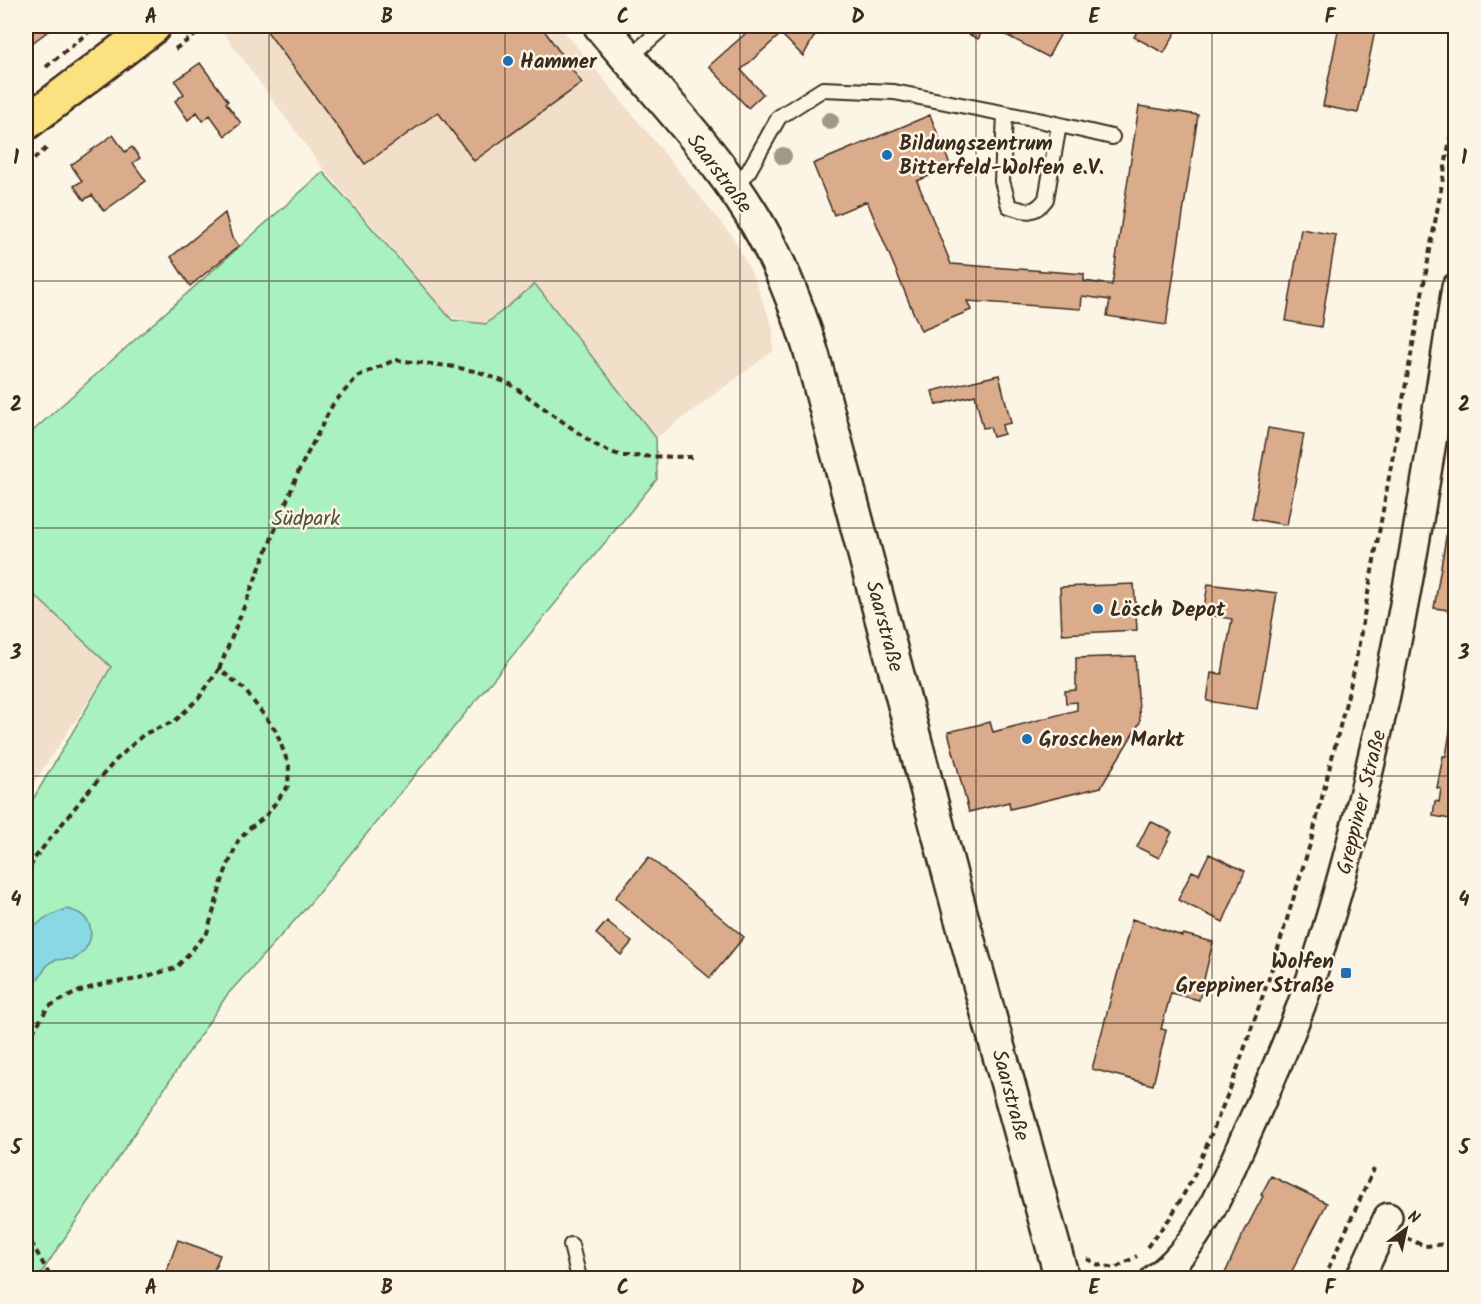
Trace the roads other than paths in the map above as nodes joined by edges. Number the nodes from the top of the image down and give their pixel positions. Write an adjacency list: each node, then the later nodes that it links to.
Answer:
1 (154, 26): 6 (main road)
2 (601, 26): 4 (street, Saarstraße)
3 (665, 26): 4 (lane)
4 (628, 59): 9 (street, Saarstraße)
5 (1005, 114): 7 (lane); 7 (lane); 9 (lane)
6 (26, 123)
7 (1059, 125): 8 (lane)
8 (1112, 137)
9 (732, 185): 14 (street, Saarstraße)
10 (1455, 287): 11 (street, Greppiner Straße)
11 (1449, 382): 16 (street, Greppiner Straße)
12 (1386, 1222): 17 (street)
13 (571, 1245): 15 (lane)
14 (1071, 1268)
15 (579, 1278)
16 (1155, 1278)
17 (1360, 1278)

